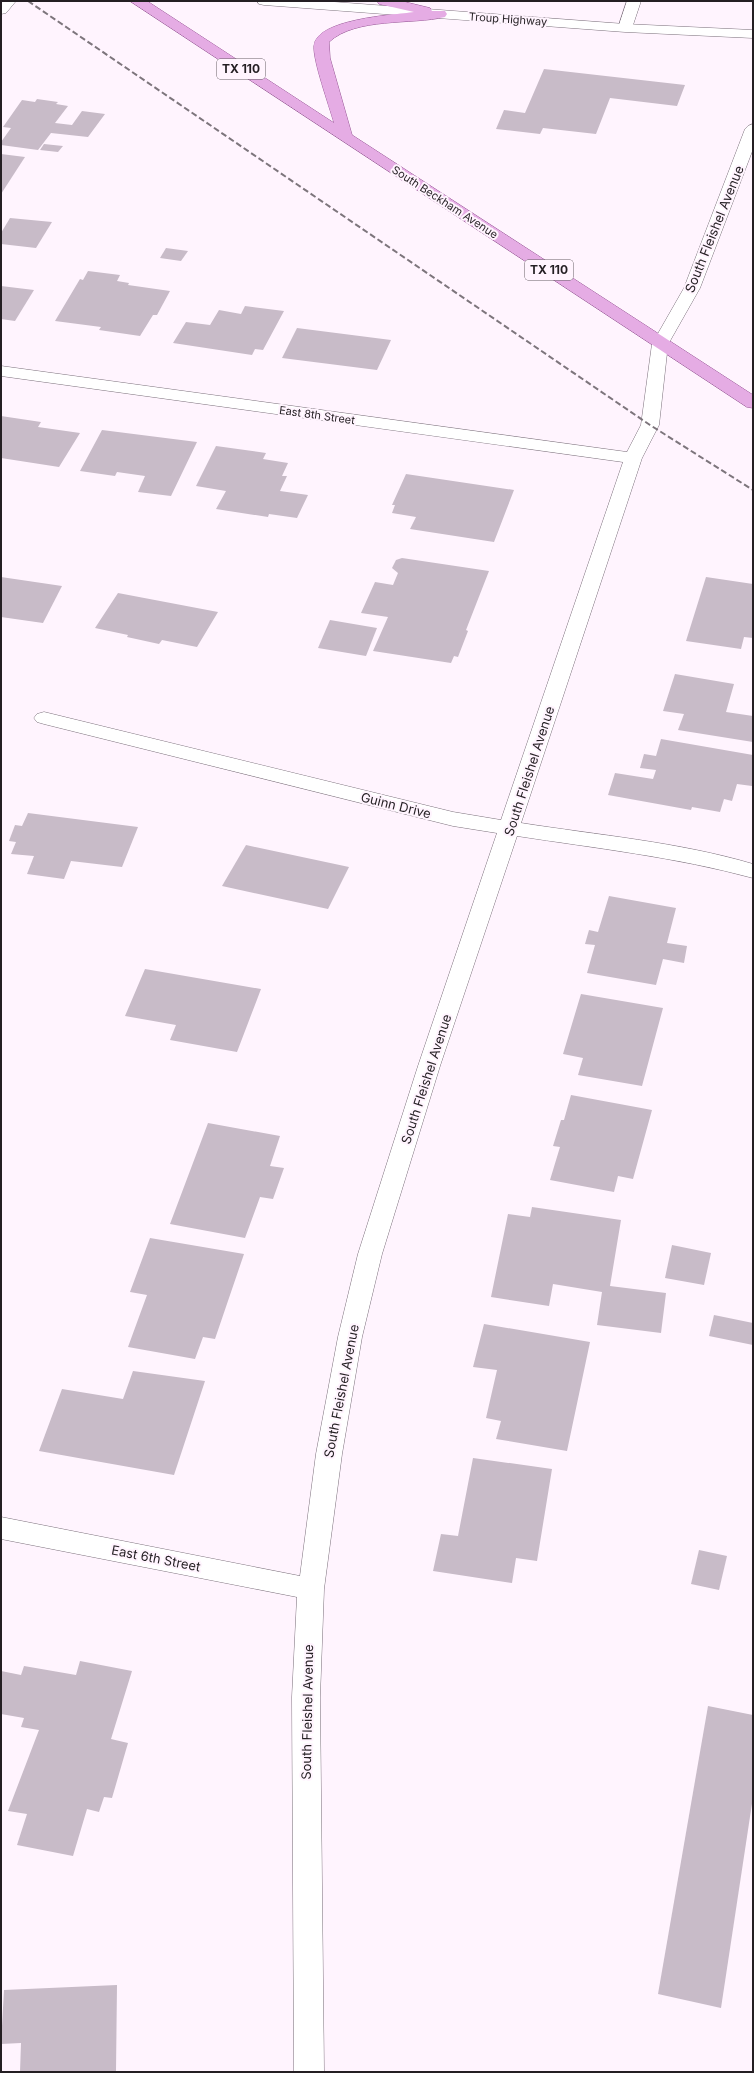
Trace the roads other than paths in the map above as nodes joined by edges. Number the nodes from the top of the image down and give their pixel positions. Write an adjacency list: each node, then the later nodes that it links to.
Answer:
1 (8, 1): 6 (street)
2 (137, 1): 11 (main road, South Beckham Avenue / TX 110)
3 (264, 1): 7 (street, Troup Highway)
4 (384, 1): 7 (main road)
5 (634, 1): 8 (street)
6 (1, 10)
7 (440, 14): 8 (street, Troup Highway); 11 (main road)
8 (625, 28): 9 (street, Troup Highway)
9 (753, 34)
10 (753, 129): 12 (street, South Fleishel Avenue)
11 (345, 136): 12 (main road, South Beckham Avenue / TX 110)
12 (660, 344): 14 (main road, South Beckham Avenue / TX 110); 15 (street, South Fleishel Avenue)
13 (1, 371): 15 (street, East 8th Street)
14 (753, 403)
15 (633, 458): 17 (street, South Fleishel Avenue)
16 (44, 718): 17 (street, Guinn Drive)
17 (510, 829): 18 (street, Guinn Drive); 20 (street, South Fleishel Avenue)
18 (753, 871)
19 (1, 1528): 20 (street, East 6th Street)
20 (311, 1589): 21 (street, South Fleishel Avenue)
21 (309, 2072)

